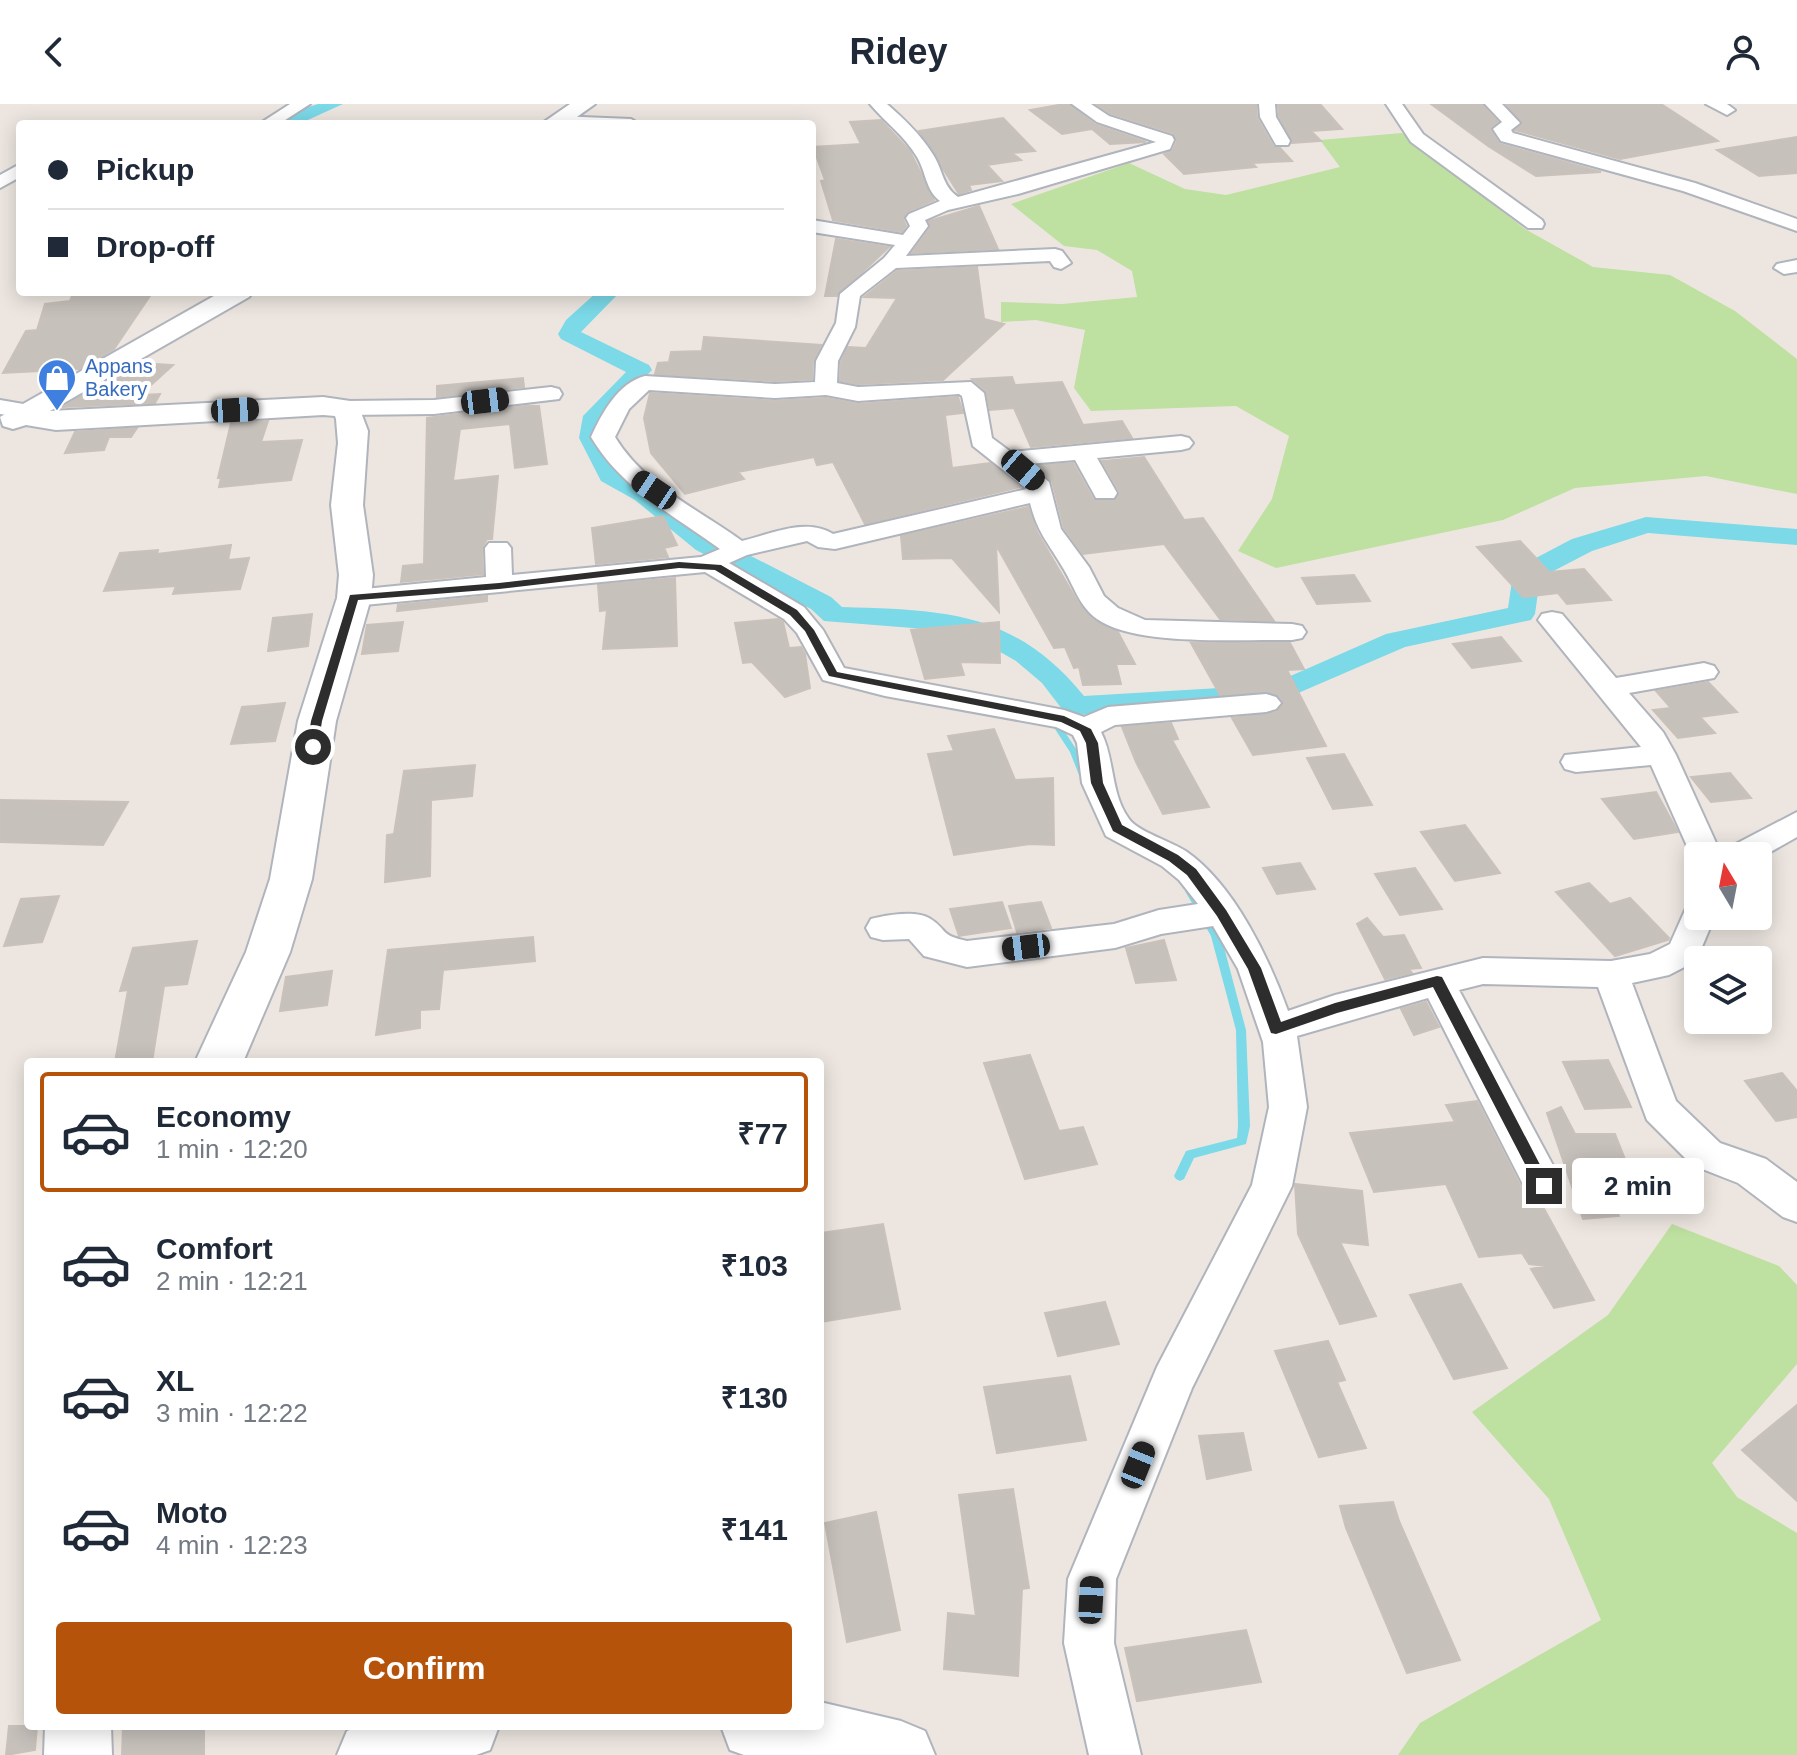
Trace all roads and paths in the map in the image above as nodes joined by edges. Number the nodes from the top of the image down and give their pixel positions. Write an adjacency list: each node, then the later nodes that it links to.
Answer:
1 (302, 104): 8 (street)
2 (585, 104): 9 (street)
3 (878, 104): 11 (street)
4 (1080, 104): 11 (street)
5 (1267, 104): 10 (street)
6 (1394, 104): 12 (street)
7 (1493, 104): 13 (street)
8 (274, 120)
9 (557, 120)
10 (1282, 141)
11 (954, 202): 15 (street)
12 (1535, 224)
13 (1797, 225)
14 (816, 227): 15 (street)
15 (907, 241): 16 (street)
16 (891, 262): 17 (street); 19 (street)
17 (1061, 263)
18 (233, 296): 22 (street)
19 (826, 388): 25 (street); 29 (street)
20 (551, 394): 21 (street)
21 (347, 408): 22 (street); 32 (street)
22 (12, 415)
23 (1181, 443): 24 (street)
24 (1082, 452): 25 (street); 27 (street)
25 (1010, 459): 26 (street)
26 (1040, 493): 29 (street); 34 (street)
27 (1105, 493)
28 (498, 548): 31 (street)
29 (735, 551): 30 (street)
30 (706, 564): 31 (street); 38 (street)
31 (499, 586): 32 (street)
32 (354, 598): 50 (street)
33 (1552, 620): 36 (street)
34 (1292, 632)
35 (1704, 672): 36 (street)
36 (1610, 688): 39 (street)
37 (1266, 703): 38 (street)
38 (1074, 724): 44 (street)
39 (1661, 755): 40 (street); 42 (street)
40 (1576, 762)
41 (1797, 823): 43 (street)
42 (1700, 842)
43 (1764, 842)
44 (1222, 913): 45 (street); 49 (street)
45 (883, 928)
46 (1693, 930): 47 (street)
47 (1611, 974): 48 (street); 52 (street)
48 (1437, 981): 49 (street); 51 (street)
49 (1276, 1029): 59 (street)
50 (221, 1058)
51 (1544, 1186)
52 (1797, 1205)
53 (78, 1730): 56 (street)
54 (453, 1730): 57 (street)
55 (781, 1730): 58 (street)
56 (78, 1755)
57 (371, 1755)
58 (901, 1755)
59 (1115, 1755)

